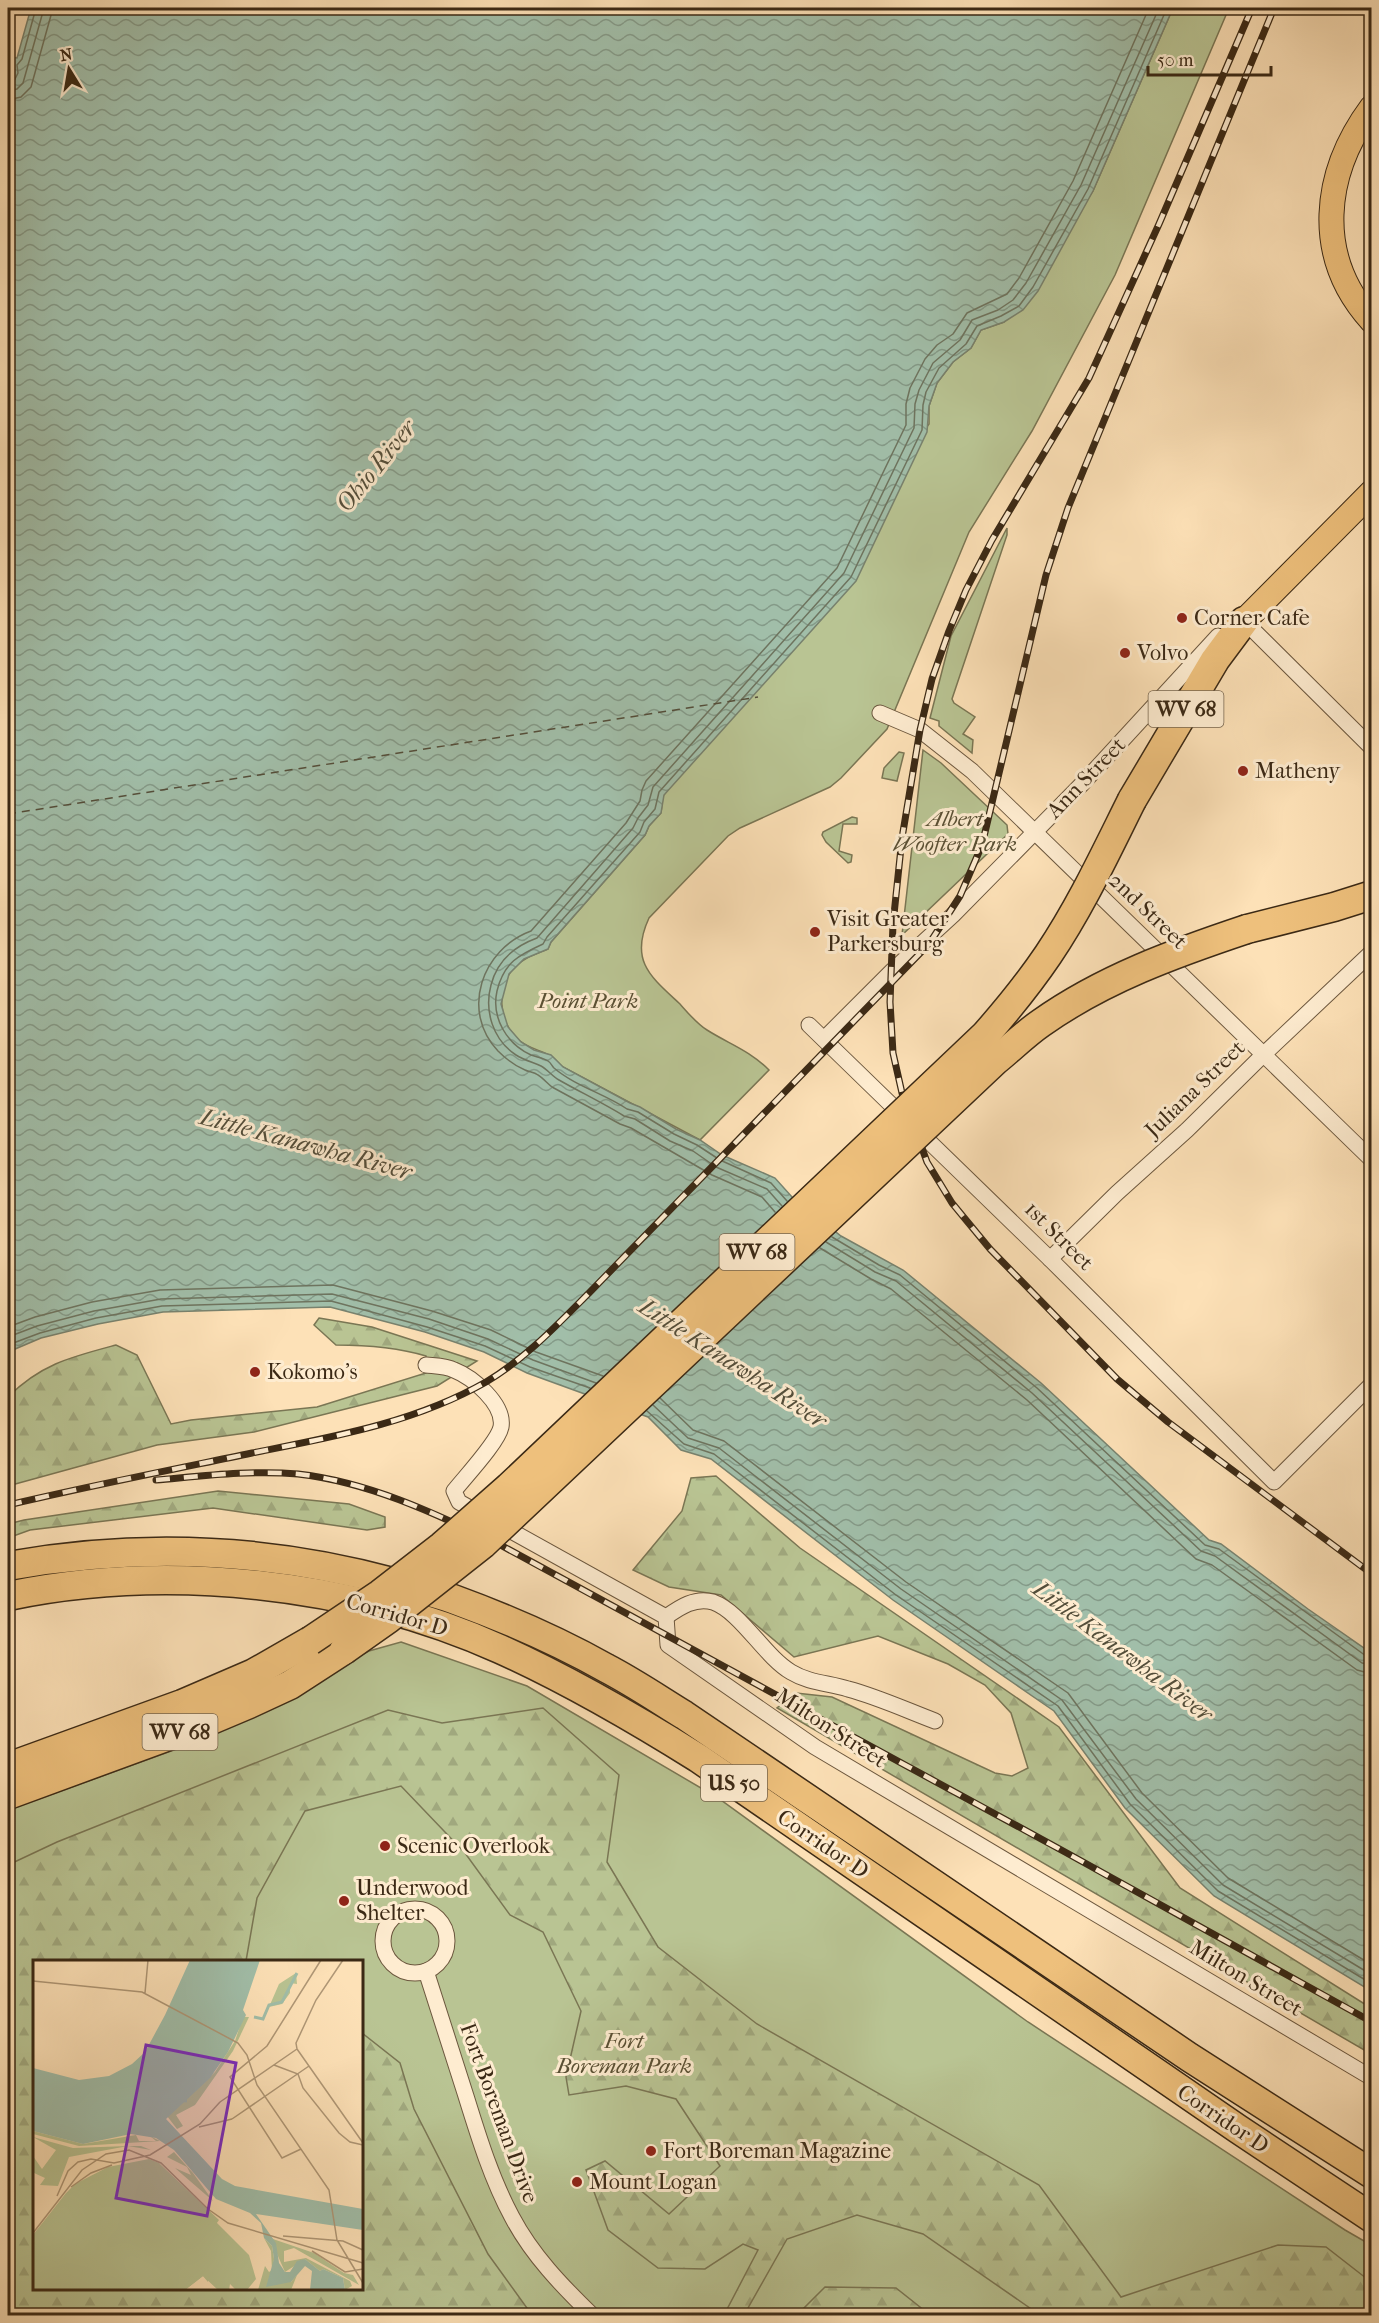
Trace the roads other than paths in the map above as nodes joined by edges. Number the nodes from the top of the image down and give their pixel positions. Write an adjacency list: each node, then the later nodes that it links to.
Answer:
1 (1371, 107): 2 (main road)
2 (1371, 321)
3 (1371, 492): 4 (main road, Ann Street / WV 68)
4 (1244, 621): 6 (street); 7 (street, Ann Street); 21 (highway, WV 68, bridge)
5 (880, 713): 7 (street, 2nd Street)
6 (1371, 748)
7 (1034, 831): 11 (street, Ann Street); 12 (street, 2nd Street)
8 (1371, 895): 22 (highway, WV 68, bridge)
9 (1371, 952): 12 (street, Juliana Street)
10 (809, 1025): 11 (street, 1st Street)
11 (824, 1039): 14 (street, 1st Street)
12 (1263, 1055): 13 (street, 2nd Street); 14 (street, Juliana Street)
13 (1371, 1160)
14 (1050, 1259): 16 (street, 1st Street)
15 (426, 1365): 19 (street)
16 (1371, 1384)
17 (8, 1566): 25 (highway, Corridor D / US 50)
18 (8, 1596): 26 (highway, Corridor D / US 50)
19 (666, 1617): 20 (street); 24 (street, Milton Street)
20 (935, 1721)
21 (8, 1767)
22 (8, 1795)
23 (426, 1971): 23 (street); 27 (street, Fort Boreman Drive)
24 (1371, 2078)
25 (1371, 2174)
26 (1371, 2218)
27 (593, 2316)

